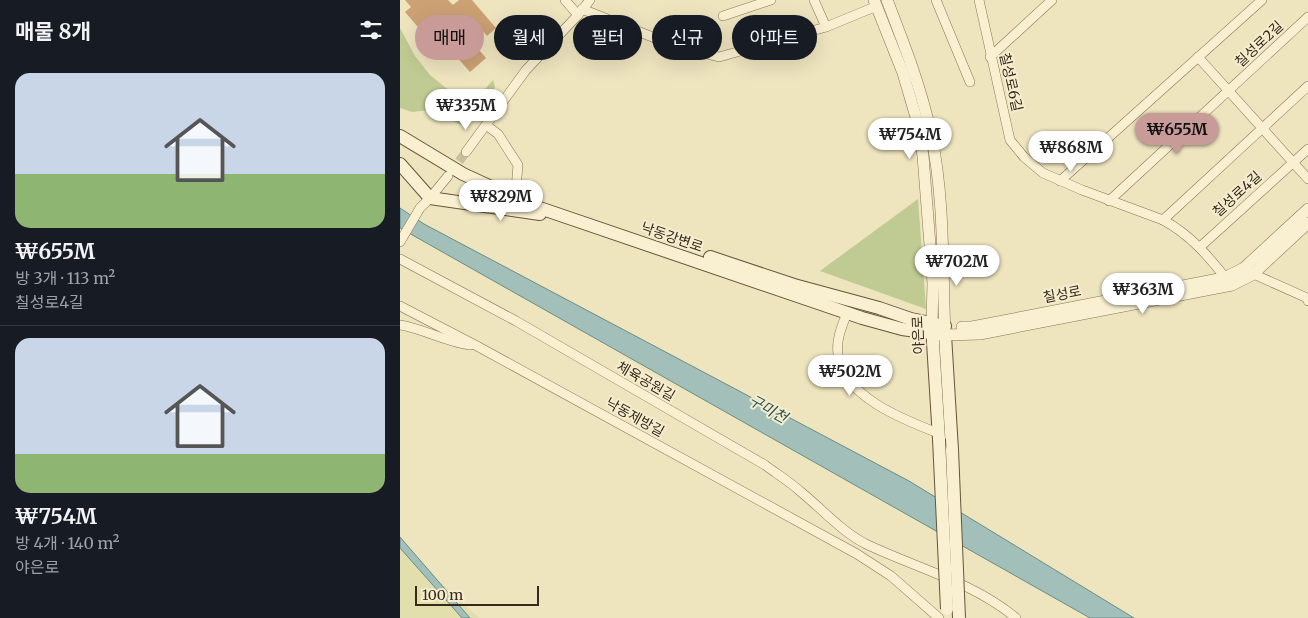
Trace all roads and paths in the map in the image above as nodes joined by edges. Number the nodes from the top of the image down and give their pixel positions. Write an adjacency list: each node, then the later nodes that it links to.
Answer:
1 (565, 0): 11 (street)
2 (590, 0): 11 (street)
3 (771, 0): 12 (street)
4 (814, 0): 14 (street)
5 (887, 0): 47 (street, 야은로)
6 (936, 0): 17 (street)
7 (979, 0): 15 (street, 칠성로6길)
8 (1052, 0): 15 (street)
9 (1262, 0): 16 (street)
10 (876, 3): 14 (street); 47 (street, 야은로)
11 (580, 12): 14 (street); 20 (street)
12 (723, 16)
13 (1308, 17): 19 (street, 칠성로2길)
14 (826, 28)
15 (990, 57): 30 (street, 칠성로6길)
16 (1198, 57): 19 (street); 30 (street)
17 (970, 82)
18 (1308, 86): 22 (street)
19 (1229, 91): 22 (street); 33 (street)
20 (486, 125): 25 (street); 31 (street)
21 (400, 127): 31 (main road, 낙동강변로)
22 (1262, 128): 26 (street); 36 (street)
23 (400, 136): 35 (main road, 낙동강변로)
24 (1308, 148): 26 (street)
25 (466, 152)
26 (1293, 162): 29 (street); 39 (street, 칠성로4길)
27 (400, 164): 32 (main road)
28 (448, 176): 32 (street)
29 (1308, 179)
30 (1060, 181): 33 (street, 칠성로6길)
31 (516, 189): 47 (main road, 낙동강변로)
32 (430, 198): 35 (main road); 38 (street)
33 (1108, 201): 36 (street, 칠성로6길)
34 (1308, 209): 41 (street, 칠성로)
35 (575, 220): 45 (main road, 낙동강변로)
36 (1163, 220): 39 (street, 칠성로6길)
37 (1308, 223): 41 (street, 칠성로)
38 (400, 242)
39 (1200, 247): 42 (street, 칠성로6길)
40 (400, 259): 50 (street, 체육공원길)
41 (1248, 271): 42 (street, 칠성로); 43 (street)
42 (1228, 281): 47 (street, 칠성로)
43 (1308, 301)
44 (400, 306): 48 (street, 낙동제방길)
45 (847, 313): 47 (main road, 낙동강변로); 49 (street)
46 (400, 325): 48 (street)
47 (941, 328): 49 (main road, 야은로); 53 (main road, 야은로, bridge)
48 (477, 346): 51 (street, 낙동제방길)
49 (938, 436): 52 (main road, 야은로, bridge)
50 (866, 544): 51 (street); 54 (street, 체육공원길)
51 (857, 554): 52 (street, 낙동제방길)
52 (945, 615)
53 (959, 618)
54 (1016, 618)

